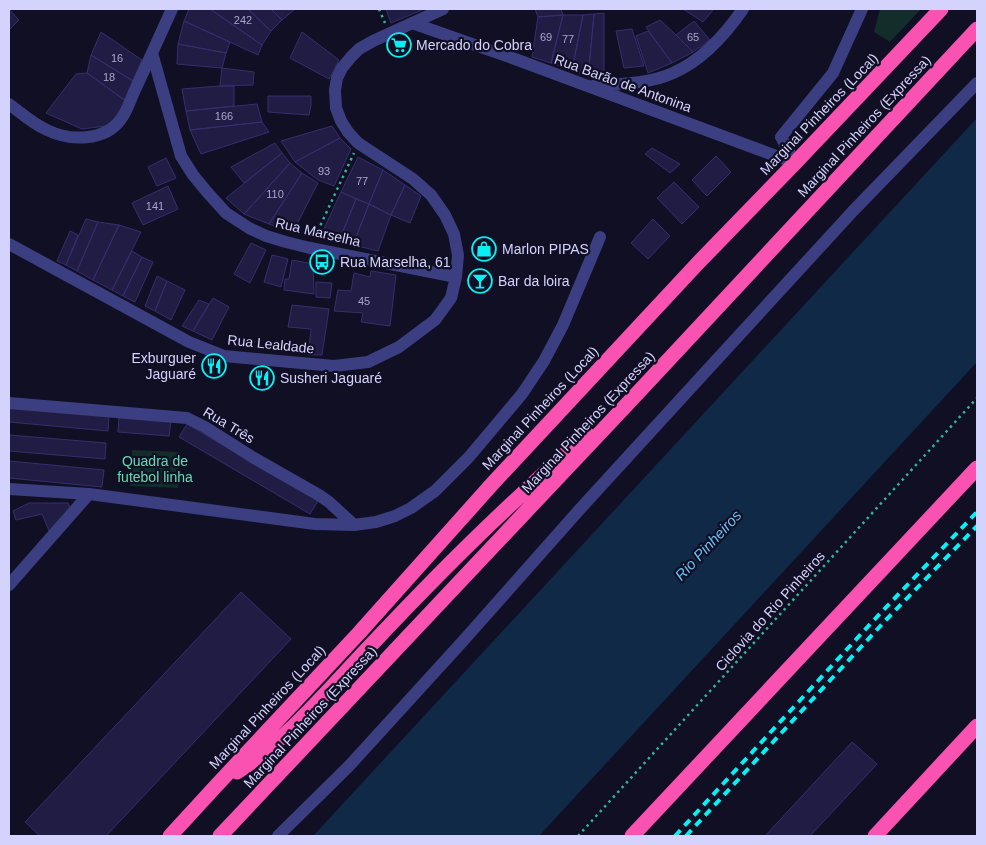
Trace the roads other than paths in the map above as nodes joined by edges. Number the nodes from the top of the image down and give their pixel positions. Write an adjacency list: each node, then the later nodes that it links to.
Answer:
1 (172, 9): 8 (street)
2 (443, 9): 6 (street, Rua Lealdade)
3 (743, 9): 10 (street)
4 (862, 9): 12 (street)
5 (941, 9): 12 (highway, Marginal Pinheiros (Local))
6 (412, 23): 10 (street, Rua Barão de Antonina); 15 (street, Rua Lealdade)
7 (977, 29): 16 (highway, Marginal Pinheiros (Expressa))
8 (152, 54): 11 (street); 15 (street, Rua Marselha)
9 (977, 83): 27 (street)
10 (590, 86): 12 (street, Rua Barão de Antonina)
11 (9, 104)
12 (795, 163): 24 (highway, Marginal Pinheiros (Local))
13 (600, 237): 21 (street)
14 (9, 244): 15 (street, Rua Lealdade)
15 (456, 277)
16 (632, 399): 24 (highway); 26 (highway, Marginal Pinheiros (Expressa))
17 (9, 403): 21 (street, Rua Três)
18 (977, 468): 28 (highway)
19 (9, 489): 20 (street)
20 (89, 494): 21 (street); 22 (street)
21 (354, 525)
22 (9, 585)
23 (977, 726): 29 (highway)
24 (214, 787): 25 (highway, Marginal Pinheiros (Local))
25 (170, 836)
26 (220, 836)
27 (278, 836)
28 (632, 836)
29 (875, 836)

